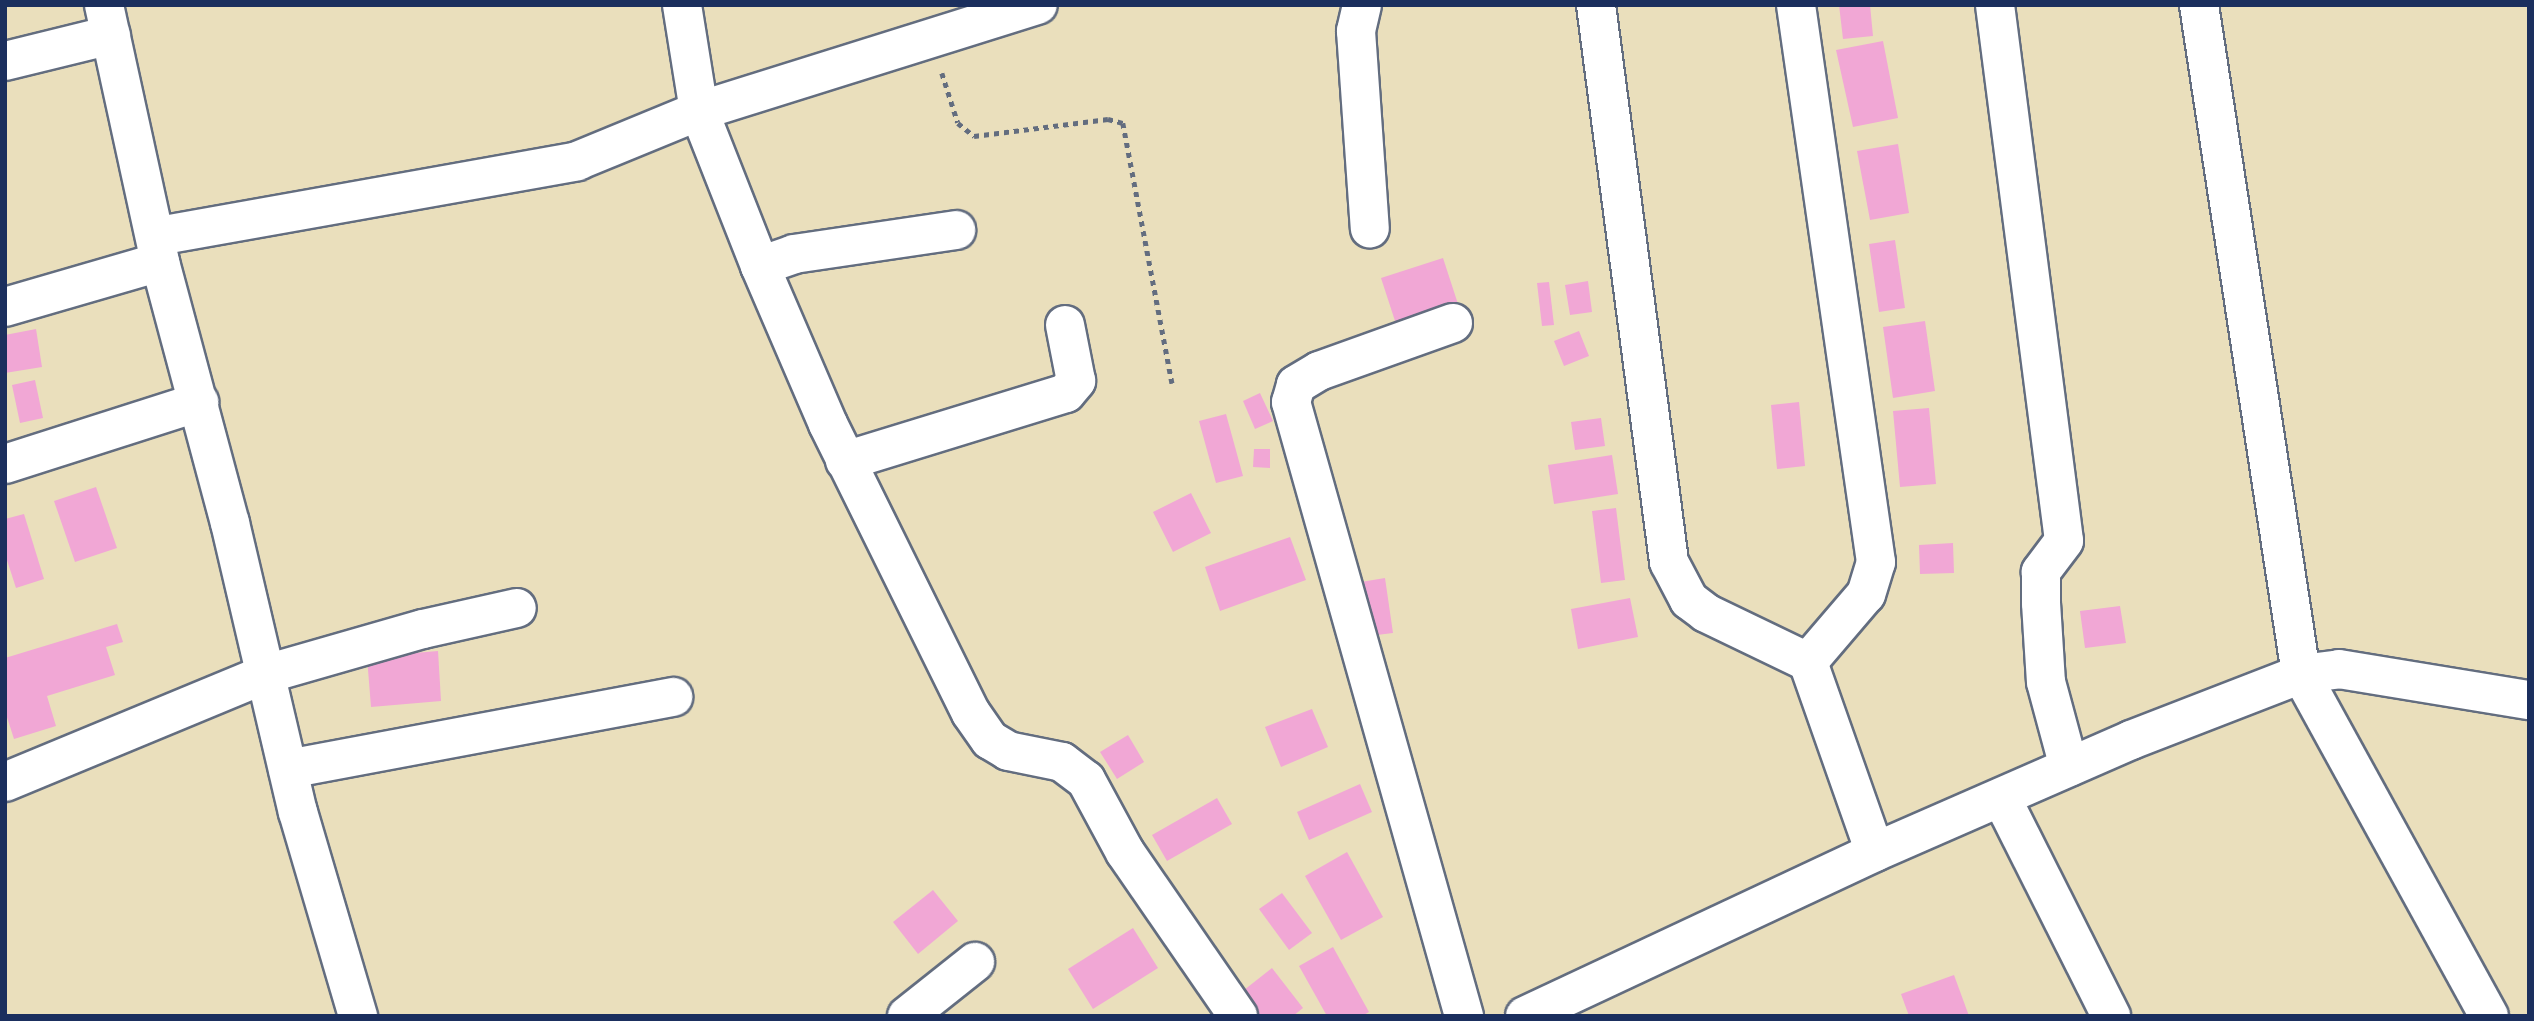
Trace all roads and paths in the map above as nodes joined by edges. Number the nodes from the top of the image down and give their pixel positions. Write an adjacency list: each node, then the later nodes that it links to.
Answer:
1 (682, 5): 11 (street)
2 (1362, 5): 12 (street)
3 (1596, 5): 24 (street)
4 (1796, 5): 24 (street)
5 (1995, 5): 29 (street)
6 (2199, 5): 26 (street)
7 (1041, 6): 9 (street)
8 (107, 20): 10 (street); 14 (street)
9 (932, 39): 11 (street); 19 (path)
10 (5, 61)
11 (699, 111): 14 (street); 15 (street)
12 (1370, 229)
13 (957, 230): 15 (street)
14 (159, 249): 16 (street); 20 (street)
15 (760, 265): 21 (street)
16 (5, 307)
17 (1452, 323): 38 (street)
18 (1065, 325): 21 (street)
19 (1172, 383)
20 (199, 402): 22 (street); 25 (street)
21 (845, 461): 37 (street)
22 (5, 464)
23 (517, 608): 25 (street)
24 (1808, 662): 33 (street)
25 (266, 674): 30 (street); 31 (street)
26 (2301, 674): 28 (street); 29 (street); 41 (street)
27 (673, 697): 30 (street)
28 (2529, 700)
29 (2069, 767): 32 (street)
30 (288, 769): 35 (street)
31 (5, 782)
32 (2002, 799): 33 (street); 40 (street)
33 (1875, 852): 39 (street)
34 (975, 962): 36 (street)
35 (358, 1016)
36 (907, 1016)
37 (1238, 1016)
38 (1465, 1016)
39 (1525, 1016)
40 (2110, 1016)
41 (2489, 1016)

